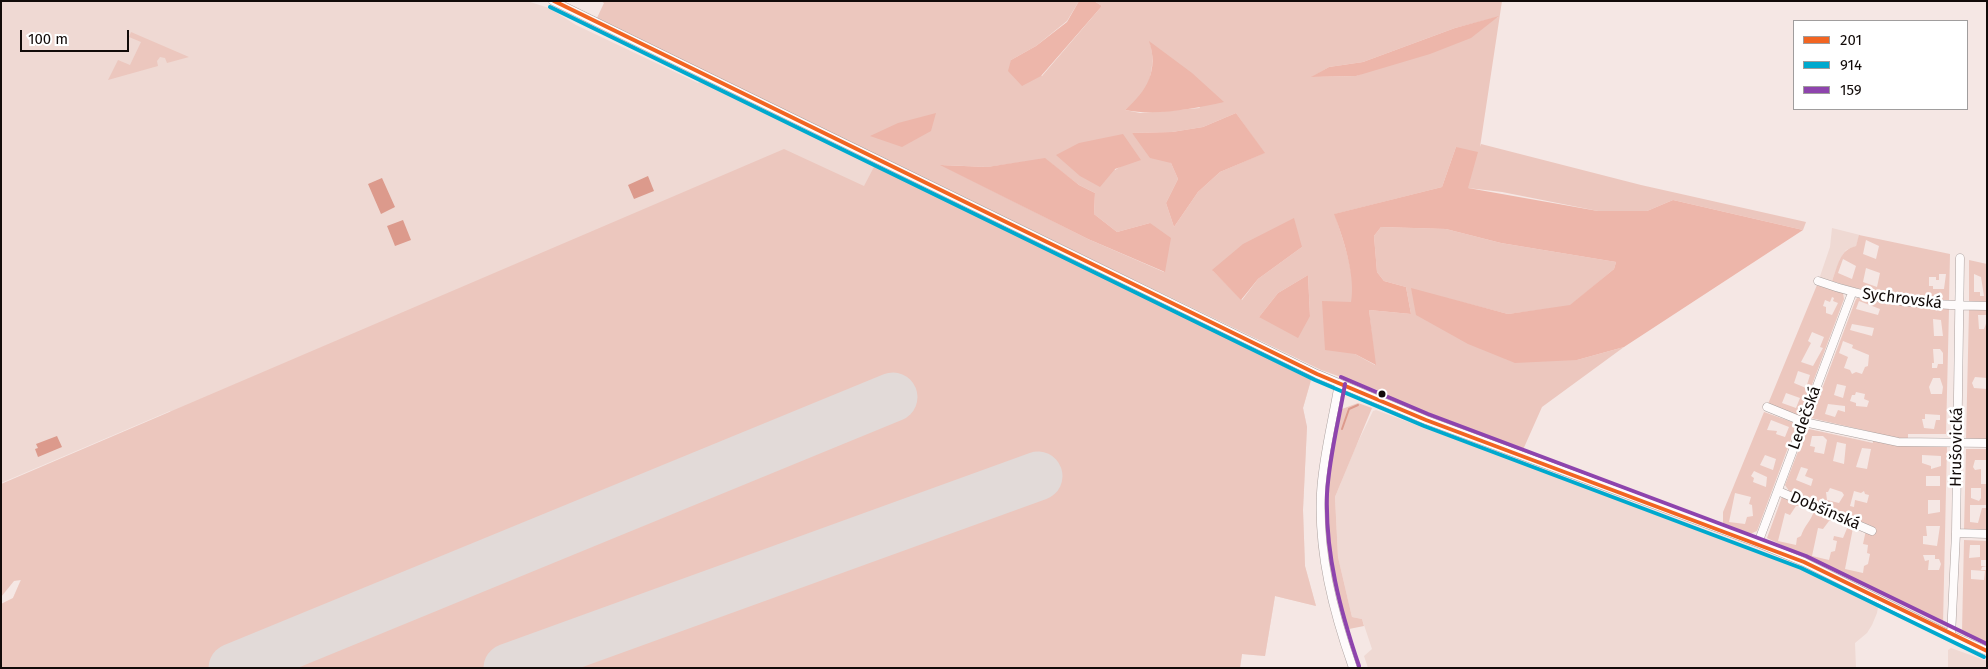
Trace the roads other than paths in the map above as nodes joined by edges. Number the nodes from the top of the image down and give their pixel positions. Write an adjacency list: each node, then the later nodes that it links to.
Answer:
1 (553, 1): 7 (street)
2 (1960, 258): 5 (street, Hrušovická)
3 (1818, 281): 4 (street, Sychrovská)
4 (1852, 293): 5 (street, Sychrovská); 9 (street, Ledečská)
5 (1960, 305): 6 (street, Sychrovská); 10 (street, Hrušovická)
6 (1987, 306)
7 (1339, 383): 16 (street); 19 (street)
8 (1767, 407): 9 (street)
9 (1804, 422): 10 (street); 12 (street, Ledečská)
10 (1957, 443): 11 (street); 14 (street, Hrušovická)
11 (1987, 444)
12 (1778, 491): 13 (street, Dobšínská); 16 (street, Ledečská)
13 (1872, 531)
14 (1956, 533): 15 (street); 17 (street, Hrušovická)
15 (1987, 534)
16 (1758, 543): 17 (street)
17 (1951, 636): 18 (street)
18 (1987, 651)
19 (1353, 668)

